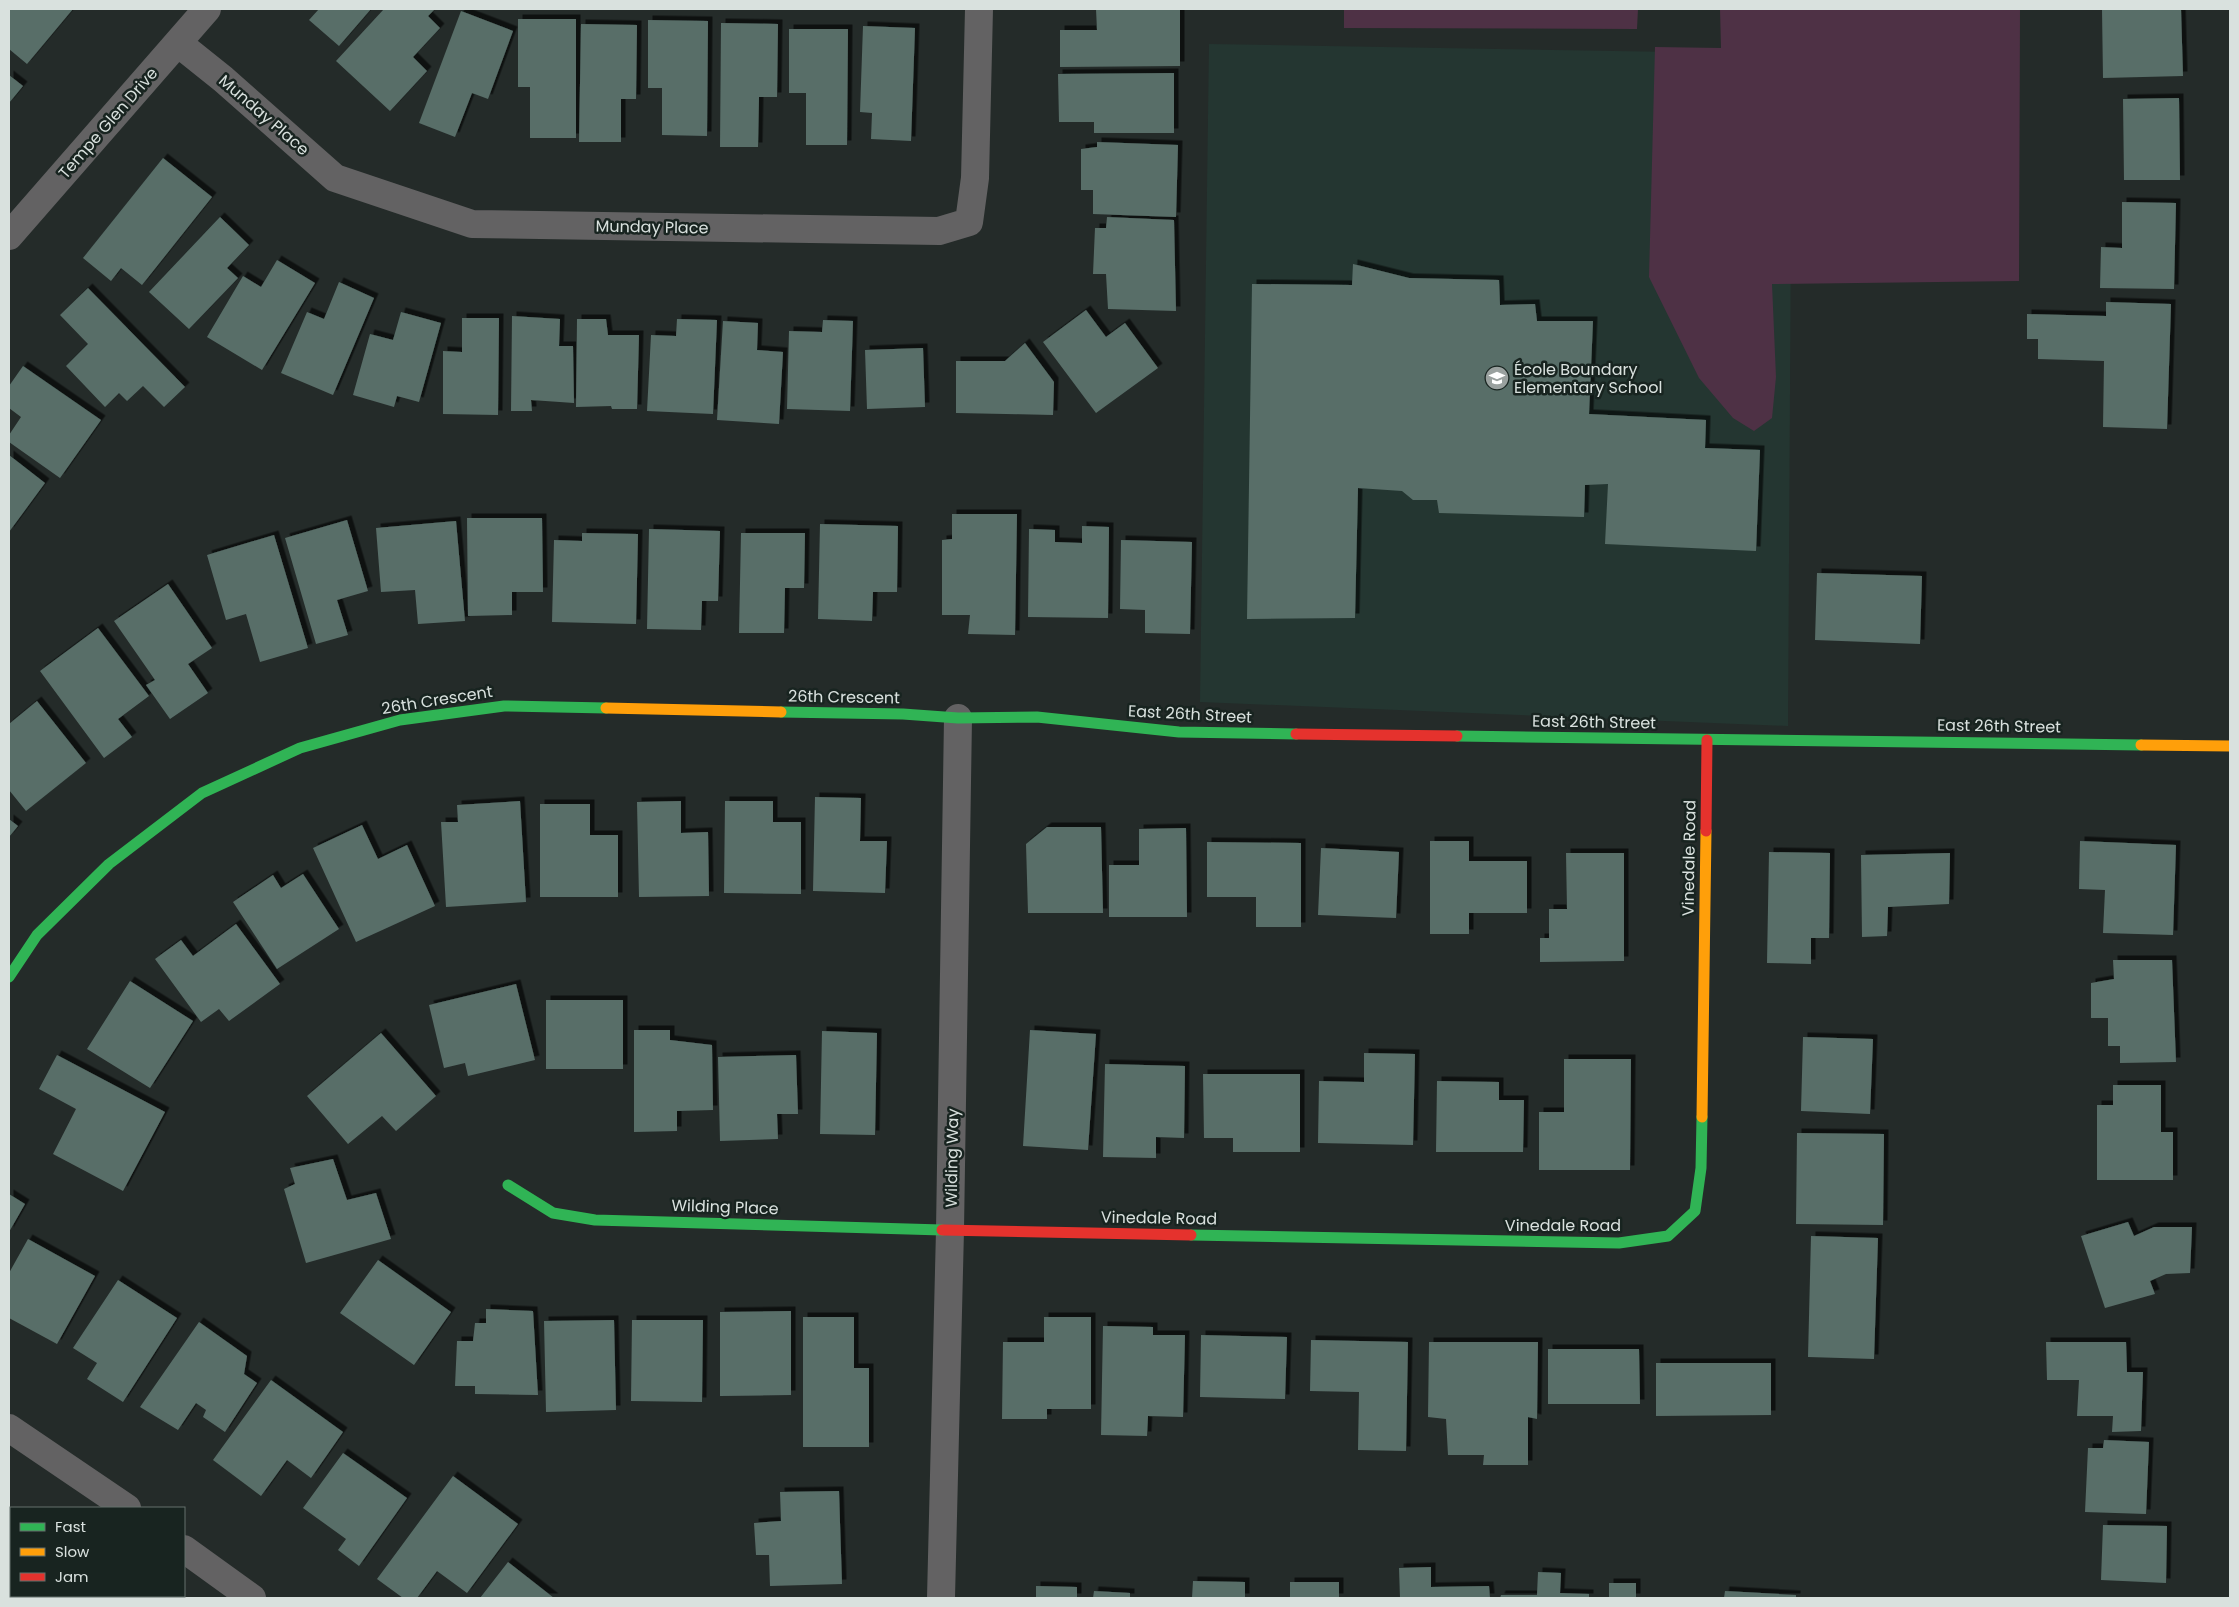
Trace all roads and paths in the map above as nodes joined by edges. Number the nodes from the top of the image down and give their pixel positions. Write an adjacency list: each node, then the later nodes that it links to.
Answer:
1 (207, 9): 3 (street, Tempe Glen Drive)
2 (979, 9): 3 (street, Munday Place)
3 (178, 43): 4 (street, Tempe Glen Drive)
4 (9, 236)
5 (958, 718): 6 (street, East 26th Street); 8 (street, 26th Crescent); 10 (street, Wilding Way)
6 (1707, 740): 7 (street, East 26th Street); 10 (street, Vinedale Road)
7 (2230, 746)
8 (9, 978)
9 (508, 1185): 10 (street, Wilding Place)
10 (950, 1230): 15 (street, Wilding Way)
11 (9, 1428): 12 (street)
12 (125, 1507)
13 (185, 1550): 14 (street)
14 (252, 1598)
15 (941, 1598)

